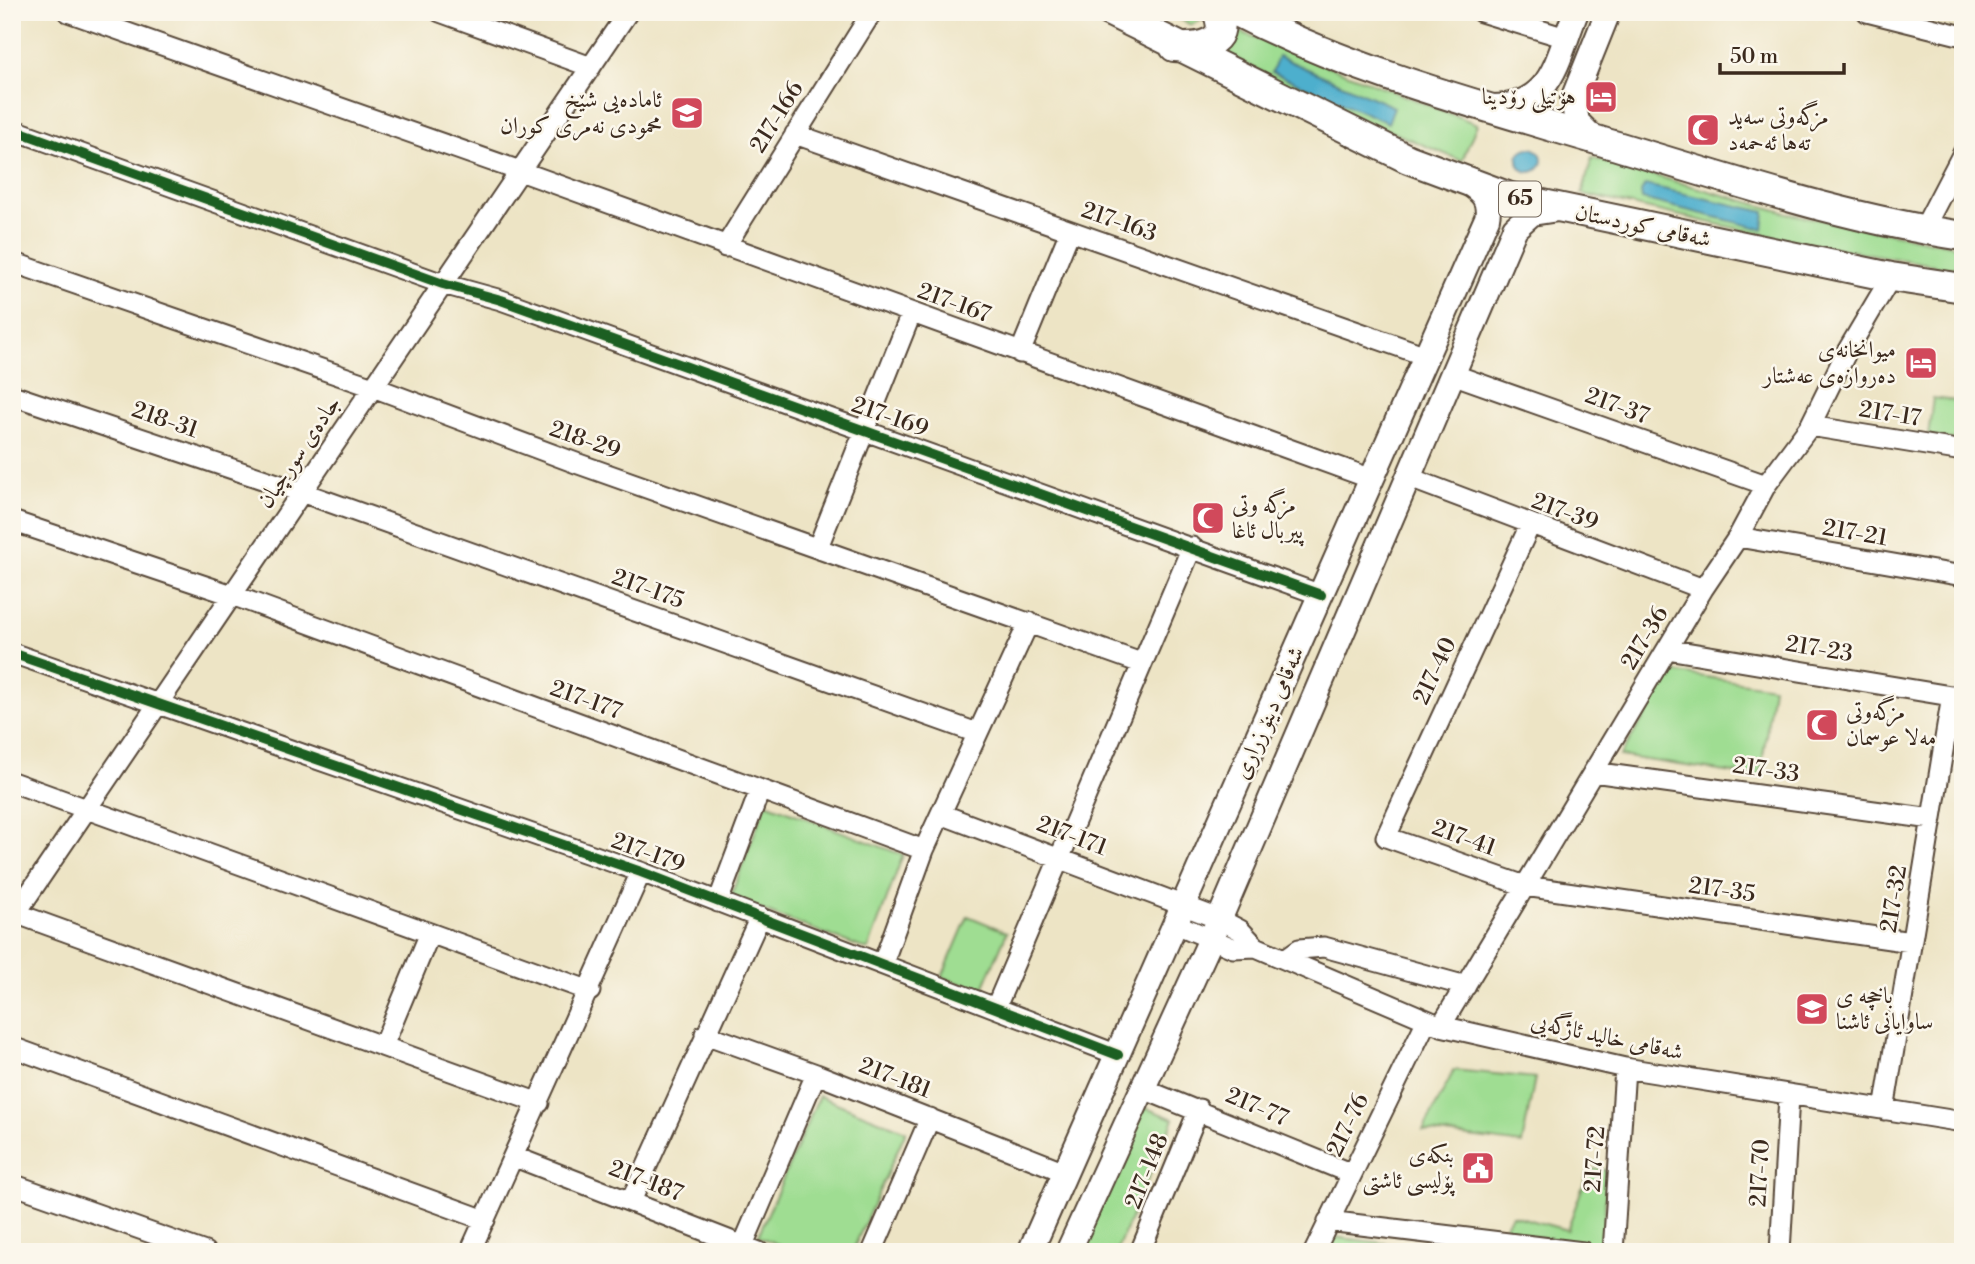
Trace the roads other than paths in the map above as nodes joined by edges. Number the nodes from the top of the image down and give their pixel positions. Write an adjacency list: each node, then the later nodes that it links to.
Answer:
1 (440, 12): 16 (street)
2 (628, 12): 16 (street, جادەی سورچیان)
3 (872, 12): 21 (street, 217-166)
4 (1110, 12): 15 (highway, شەقامی کوردستان / 65)
5 (1217, 12): 15 (highway)
6 (1237, 12): 12 (highway)
7 (1481, 12): 14 (street)
8 (1576, 12): 14 (main road)
9 (1608, 12): 18 (main road)
10 (74, 13): 24 (street, 217-167)
11 (1876, 13): 13 (street)
12 (1280, 22): 19 (highway)
13 (1963, 36)
14 (1566, 38): 17 (main road)
15 (1174, 47): 25 (highway, شەقامی کوردستان / 65)
16 (591, 67): 24 (street, جادەی سورچیان)
17 (1553, 68): 18 (main road); 19 (main road)
18 (1577, 89): 22 (main road)
19 (1490, 107): 22 (highway)
20 (12, 129): 35 (street, 217-169)
21 (795, 134): 28 (street, 217-163); 32 (street, 217-166)
22 (1594, 139): 27 (highway)
23 (1963, 153): 27 (street)
24 (520, 171): 32 (street, 217-167); 35 (street, جادەی سورچیان)
25 (1466, 181): 26 (highway, شەقامی کوردستان / 65); 29 (main road, شەقامی دینۆ زراری)
26 (1558, 209): 31 (main road, شەقامی دینۆ زراری); 34 (highway, شەقامی کوردستان / 65)
27 (1923, 230): 30 (highway)
28 (1070, 231): 38 (street); 39 (street, 217-163)
29 (1480, 236): 31 (main road); 39 (main road, شەقامی دینۆ زراری)
30 (1963, 236)
31 (1508, 244): 40 (main road, شەقامی دینۆ زراری)
32 (725, 247): 37 (street, 217-167)
33 (12, 262): 41 (street, 218-29)
34 (1891, 277): 36 (highway, شەقامی کوردستان / 65); 43 (street, 217-36)
35 (443, 284): 41 (street, جادەی سورچیان); 44 (street, 217-169)
36 (1963, 288)
37 (911, 314): 38 (street, 217-167); 44 (street)
38 (1020, 353): 47 (street, 217-167)
39 (1426, 356): 47 (main road, شەقامی دینۆ زراری)
40 (1452, 374): 46 (main road, شەقامی دینۆ زراری); 48 (street, 217-37)
41 (373, 387): 49 (street, جادەی سورچیان); 53 (street, 218-29)
42 (12, 395): 49 (street, 218-31)
43 (1810, 426): 45 (street, 217-17); 48 (street, 217-36)
44 (867, 431): 53 (street); 54 (street, 217-169)
45 (1963, 451)
46 (1410, 478): 51 (street, 217-39); 81 (main road, شەقامی دینۆ زراری)
47 (1372, 479): 58 (main road, شەقامی دینۆ زراری)
48 (1766, 485): 52 (street, 217-36)
49 (301, 492): 57 (street, جادەی سورچیان); 65 (street, 217-175)
50 (12, 521): 57 (street, 217-177)
51 (1530, 525): 56 (street, 217-39); 72 (street, 217-40)
52 (1738, 537): 55 (street, 217-21); 56 (street, 217-36)
53 (818, 547): 59 (street, 218-29)
54 (1192, 547): 58 (street, 217-169); 62 (street)
55 (1963, 576)
56 (1703, 589): 60 (street, 217-36)
57 (232, 594): 64 (street, جادەی سورچیان); 68 (street, 217-177)
58 (1321, 595): 79 (main road, شەقامی دینۆ زراری)
59 (1029, 622): 62 (street, 218-29); 65 (street)
60 (1667, 649): 63 (street, 217-23); 66 (street, 217-36)
61 (12, 653): 64 (street, 217-179)
62 (1141, 663): 74 (street)
63 (1958, 697): 71 (street, 217-32)
64 (158, 703): 69 (street, جادەی سورچیان); 75 (street, 217-179)
65 (977, 733): 70 (street)
66 (1593, 772): 71 (street, 217-33); 76 (street, 217-36)
67 (12, 782): 69 (street)
68 (760, 790): 73 (street, 217-177); 77 (street)
69 (87, 808): 78 (street, جادەی سورچیان); 82 (street)
70 (941, 814): 73 (street); 74 (street, 217-171)
71 (1932, 819): 83 (street, 217-32)
72 (1386, 837): 76 (street, 217-41)
73 (924, 850): 85 (street)
74 (1061, 857): 79 (street, 217-171); 88 (street)
75 (641, 872): 77 (street, 217-179); 87 (street)
76 (1525, 886): 83 (street, 217-35); 86 (street, 217-36)
77 (718, 902): 80 (street, 217-179)
78 (14, 915): 91 (street)
79 (1180, 915): 81 (street, 217-171); 93 (main road, شەقامی دینۆ زراری)
80 (760, 917): 85 (street, 217-179); 90 (street)
81 (1215, 929): 84 (street, شەقامی خالید ئاژگەیی); 96 (main road, شەقامی دینۆ زراری)
82 (430, 933): 87 (street); 91 (street)
83 (1911, 942): 100 (street, 217-32)
84 (1285, 959): 86 (street); 89 (street, شەقامی خالید ئاژگەیی)
85 (883, 963): 88 (street, 217-179)
86 (1466, 986): 89 (street, 217-36)
87 (590, 991): 98 (street)
88 (996, 1007): 93 (street, 217-179)
89 (1434, 1023): 94 (street, شەقامی خالید ئاژگەیی); 105 (street, 217-76)
90 (705, 1034): 95 (street, 217-181); 107 (street)
91 (383, 1046): 98 (street)
92 (12, 1047): 108 (street)
93 (1118, 1055): 104 (main road, شەقامی دینۆ زراری)
94 (1625, 1068): 97 (street, شەقامی خالید ئاژگەیی); 119 (street, 217-72)
95 (816, 1074): 101 (street, 217-181); 110 (street)
96 (1141, 1088): 99 (street, 217-77); 115 (main road, شەقامی دینۆ زراری)
97 (1788, 1096): 100 (street, شەقامی خالید ئاژگەیی); 120 (street, 217-70)
98 (539, 1103): 103 (street)
99 (1199, 1109): 105 (street, 217-77); 116 (street, 217-148)
100 (1884, 1110): 102 (street, شەقامی خالید ئاژگەیی)
101 (930, 1118): 104 (street, 217-181); 113 (street)
102 (1963, 1122)
103 (515, 1157): 107 (street, 217-187); 108 (street)
104 (1065, 1172): 114 (main road, شەقامی دینۆ زراری)
105 (1352, 1174): 109 (street, 217-76)
106 (12, 1184): 111 (street)
107 (631, 1201): 110 (street, 217-187)
108 (485, 1220): 112 (street)
109 (1328, 1221): 117 (street, 217-76); 118 (street)
110 (751, 1248)
111 (205, 1252)
112 (470, 1252)
113 (872, 1252)
114 (1030, 1252)
115 (1068, 1252)
116 (1140, 1252)
117 (1314, 1252)
118 (1583, 1252)
119 (1613, 1252)
120 (1780, 1252)

